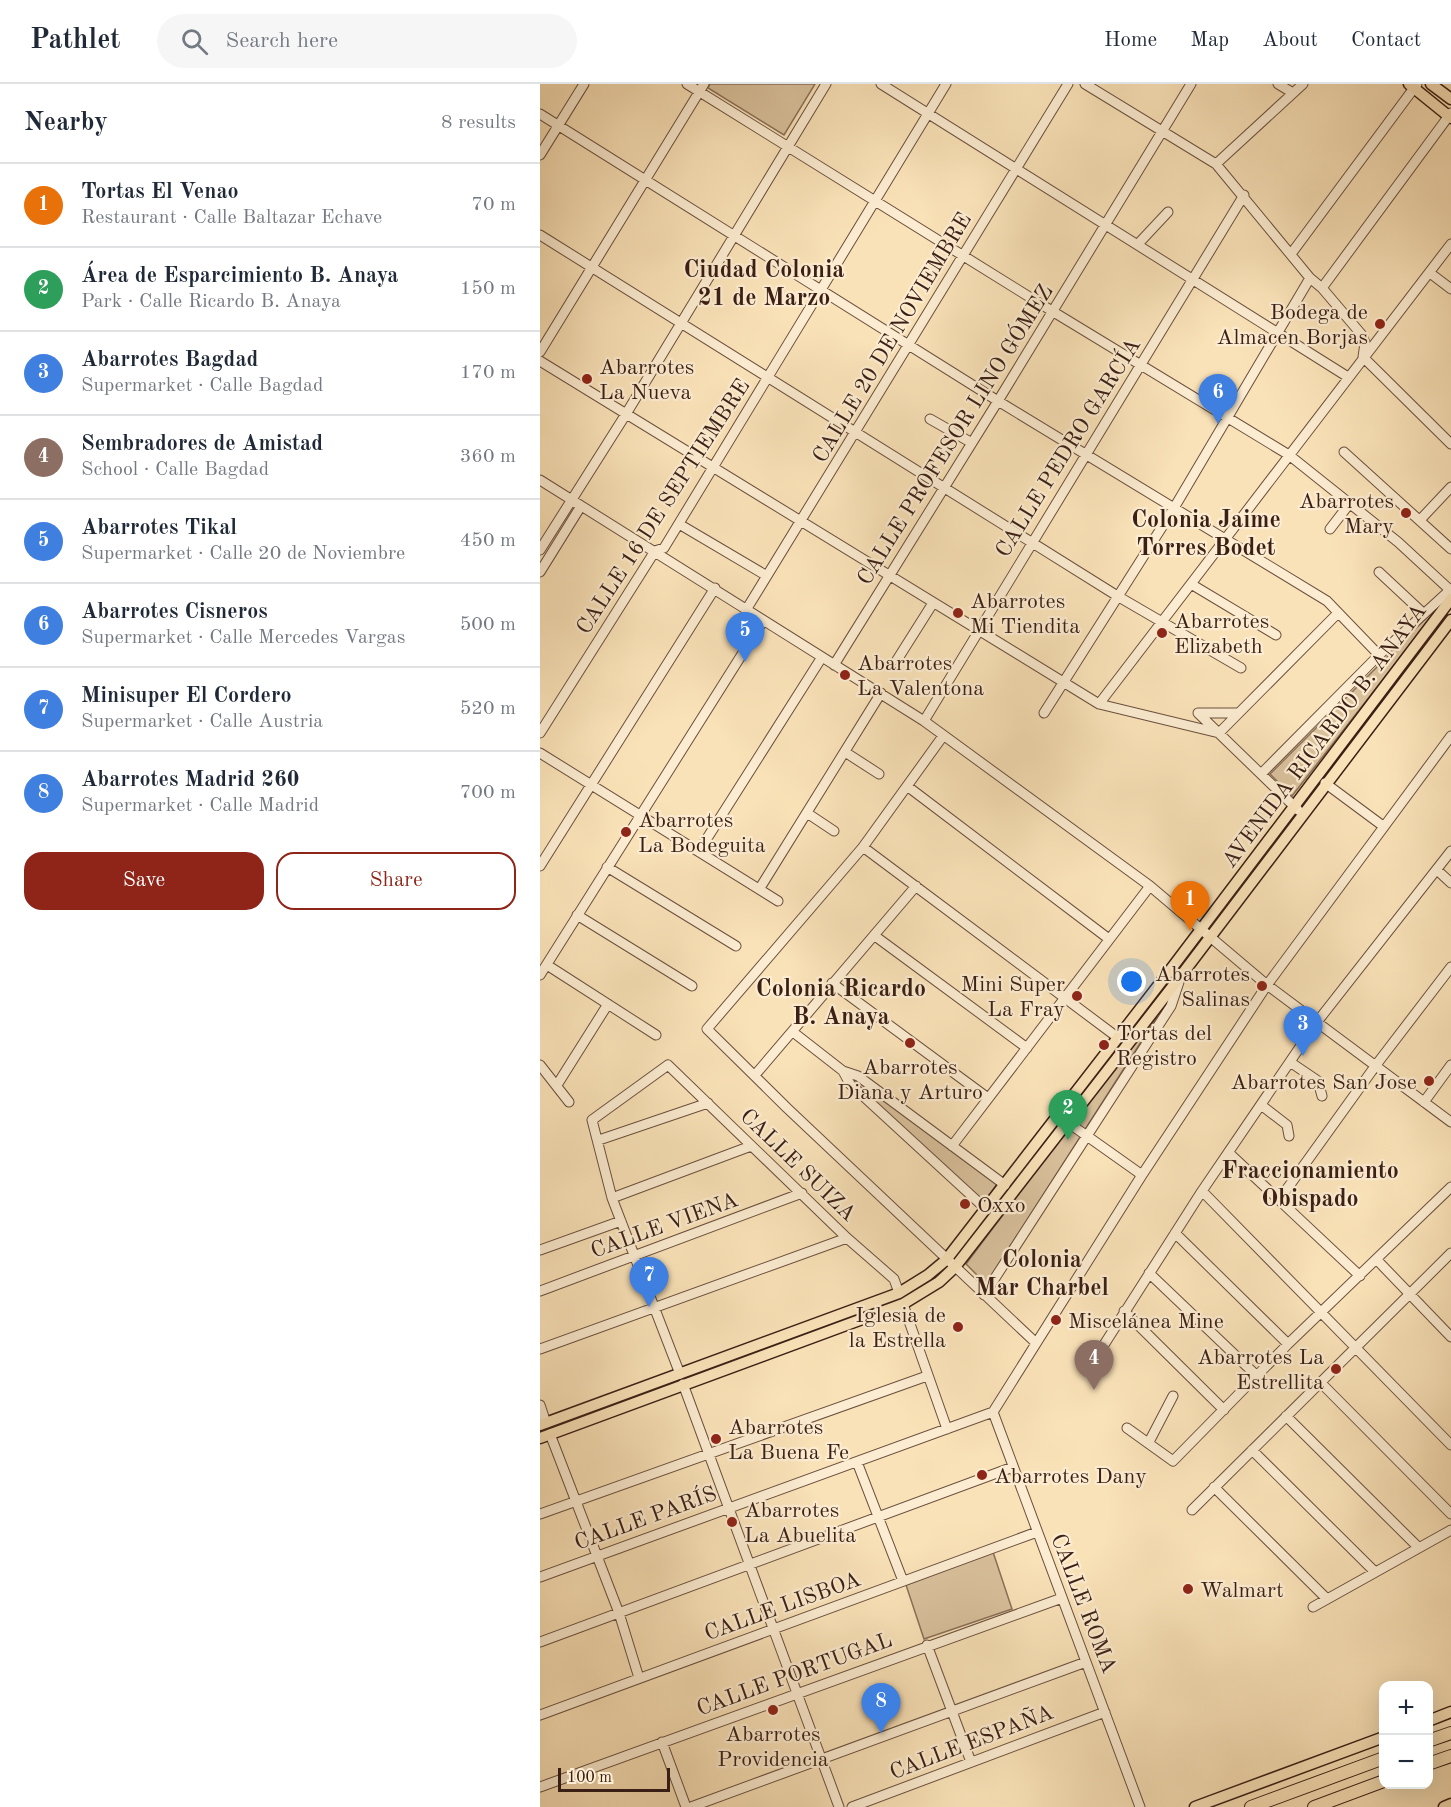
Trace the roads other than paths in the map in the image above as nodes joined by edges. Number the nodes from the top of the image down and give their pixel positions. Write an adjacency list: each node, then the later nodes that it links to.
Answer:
1 (584, 84): 19 (street)
2 (687, 84): 13 (street)
3 (826, 84): 21 (street)
4 (881, 84): 17 (street)
5 (946, 84): 17 (street, CALLE 16 DE SEPTIEMBRE)
6 (1068, 84): 24 (street, CALLE 20 DE NOVIEMBRE)
7 (1085, 84): 20 (street)
8 (1191, 84): 20 (street, CALLE PROFESOR LINO GÓMEZ)
9 (1278, 84): 14 (street)
10 (1303, 84): 14 (street)
11 (1431, 84): 15 (main road)
12 (1413, 85): 18 (main road); 34 (street)
13 (701, 88): 21 (street); 25 (street)
14 (1293, 93): 23 (street)
15 (1451, 99)
16 (540, 114): 19 (street)
17 (928, 114): 24 (street); 27 (street, CALLE 16 DE SEPTIEMBRE)
18 (1450, 116): 40 (street)
19 (558, 125): 22 (street); 25 (street)
20 (1162, 131): 23 (street); 29 (street, CALLE PROFESOR LINO GÓMEZ)
21 (788, 147): 27 (street); 31 (street)
22 (540, 155)
23 (1216, 164): 26 (street)
24 (1017, 168): 29 (street); 35 (street, CALLE 20 DE NOVIEMBRE)
25 (645, 180): 31 (street); 36 (street)
26 (1244, 195): 34 (street); 39 (street, CALLE PEDRO GARCÍA)
27 (877, 201): 35 (street); 42 (street, CALLE 16 DE SEPTIEMBRE)
28 (1168, 212): 32 (street)
29 (1106, 224): 32 (street); 43 (street, CALLE PROFESOR LINO GÓMEZ)
30 (540, 235): 36 (street)
31 (735, 236): 42 (street); 44 (street)
32 (1138, 244): 39 (street)
33 (1451, 244): 37 (street)
34 (1291, 254): 38 (street)
35 (964, 255): 43 (street); 46 (street, CALLE 20 DE NOVIEMBRE)
36 (592, 268): 44 (street); 47 (street)
37 (1430, 273): 41 (street); 48 (street)
38 (1310, 278): 40 (street); 45 (street)
39 (1193, 279): 45 (street); 50 (street, CALLE PEDRO GARCÍA)
40 (1322, 288): 48 (street)
41 (1451, 289)
42 (822, 290): 46 (street); 52 (street, CALLE 16 DE SEPTIEMBRE)
43 (1052, 311): 50 (street); 53 (street, CALLE PROFESOR LINO GÓMEZ)
44 (681, 324): 52 (street); 54 (street)
45 (1280, 333): 51 (street); 56 (street)
46 (909, 344): 53 (street); 57 (street, CALLE 20 DE NOVIEMBRE)
47 (540, 352)
48 (1363, 357): 51 (street); 59 (street)
49 (540, 361): 54 (street)
50 (1140, 366): 56 (street); 61 (street, CALLE PEDRO GARCÍA)
51 (1348, 377): 62 (street)
52 (769, 379): 57 (street); 63 (street, CALLE 16 DE SEPTIEMBRE)
53 (998, 401): 58 (street, CALLE PROFESOR LINO GÓMEZ); 61 (street)
54 (626, 414): 63 (street); 67 (street)
55 (930, 419): 58 (street)
56 (1228, 419): 62 (street); 70 (street)
57 (855, 433): 66 (street); 72 (street, CALLE 20 DE NOVIEMBRE)
58 (972, 443): 66 (street, CALLE PROFESOR LINO GÓMEZ)
59 (1451, 444)
60 (1344, 452): 71 (street)
61 (1086, 455): 70 (street); 76 (street, CALLE PEDRO GARCÍA)
62 (1289, 455): 68 (street); 75 (street)
63 (714, 469): 72 (street); 73 (street, CALLE 16 DE SEPTIEMBRE)
64 (540, 480): 67 (street)
65 (1451, 487): 71 (street)
66 (943, 488): 76 (street); 83 (street, CALLE PROFESOR LINO GÓMEZ)
67 (571, 499): 69 (street); 78 (street)
68 (1350, 502): 74 (street); 86 (street)
69 (581, 506): 79 (street); 80 (street)
70 (1174, 508): 75 (street); 87 (street)
71 (1420, 520): 77 (street)
72 (801, 522): 82 (street, CALLE 20 DE NOVIEMBRE); 83 (street)
73 (680, 524): 79 (street, CALLE 16 DE SEPTIEMBRE); 82 (street)
74 (1330, 529)
75 (1225, 539): 84 (street); 90 (street)
76 (1031, 542): 87 (street); 95 (street, CALLE PEDRO GARCÍA)
77 (1451, 549)
78 (540, 550)
79 (655, 551): 85 (street); 108 (street, CALLE 16 DE SEPTIEMBRE)
80 (540, 572)
81 (1379, 572): 91 (street)
82 (767, 576): 89 (street, CALLE 20 DE NOVIEMBRE)
83 (890, 577): 88 (street); 100 (street, CALLE PROFESOR LINO GÓMEZ)
84 (1191, 584): 93 (street); 96 (street)
85 (715, 588): 89 (street); 116 (street)
86 (1451, 592): 91 (street); 119 (main road, AVENIDA RICARDO B. ANAYA)
87 (1119, 597): 93 (street); 102 (street)
88 (933, 603): 95 (street); 99 (street)
89 (746, 610): 92 (street)
90 (1338, 613): 97 (street); 106 (street)
91 (1424, 614): 97 (street)
92 (763, 621): 98 (street); 121 (street)
93 (1162, 622): 101 (street); 104 (street)
94 (1449, 626): 117 (main road, AVENIDA RICARDO B. ANAYA)
95 (977, 630): 102 (street); 107 (street, CALLE PEDRO GARCÍA)
96 (1276, 635)
97 (1379, 655): 115 (street)
98 (822, 657): 100 (street); 125 (street)
99 (897, 660)
100 (834, 665): 103 (street)
101 (1241, 668)
102 (1065, 683): 104 (street); 105 (street)
103 (881, 693): 107 (street); 112 (street)
104 (1099, 704): 109 (street)
105 (1044, 712)
106 (1236, 713): 109 (street); 109 (street)
107 (924, 721): 110 (street)
108 (540, 733)
109 (1219, 733): 115 (street)
110 (943, 735): 118 (street); 132 (street)
111 (1451, 736): 122 (street)
112 (845, 752): 114 (street); 120 (street)
113 (540, 753): 116 (street)
114 (879, 774)
115 (1261, 774): 119 (street)
116 (590, 783): 121 (street); 127 (street)
117 (1325, 783): 119 (main road, AVENIDA RICARDO B. ANAYA); 122 (street)
118 (907, 786): 124 (street); 138 (street)
119 (1298, 810): 136 (main road, AVENIDA RICARDO B. ANAYA)
120 (807, 813): 123 (street); 133 (street)
121 (640, 814): 125 (street); 128 (street)
122 (1383, 826): 145 (street)
123 (834, 831)
124 (863, 847): 131 (street); 159 (street)
125 (699, 851): 133 (street)
126 (1451, 851): 129 (street)
127 (540, 866)
128 (607, 867): 135 (street); 139 (street)
129 (1437, 870): 130 (street); 149 (street)
130 (1451, 883)
131 (916, 886): 137 (street); 147 (street)
132 (1150, 886): 136 (street); 138 (street)
133 (760, 888): 134 (street)
134 (778, 901)
135 (577, 915): 140 (street); 146 (street)
136 (1205, 933): 143 (main road, AVENIDA RICARDO B. ANAYA); 145 (street); 152 (main road, AVENIDA RICARDO B. ANAYA)
137 (875, 936): 144 (street); 153 (street)
138 (1109, 939): 147 (street)
139 (736, 946)
140 (546, 964): 142 (street); 148 (street)
141 (1451, 967): 156 (street)
142 (540, 975)
143 (1180, 977): 167 (main road, AVENIDA RICARDO B. ANAYA); 169 (street)
144 (832, 983): 150 (street); 162 (street)
145 (1267, 985): 149 (street); 175 (street)
146 (692, 986)
147 (1065, 997): 152 (street); 153 (street)
148 (608, 1004): 151 (street); 160 (street)
149 (1317, 1022): 154 (street); 156 (street)
150 (793, 1032): 158 (street); 159 (street)
151 (656, 1035)
152 (1117, 1037): 167 (main road, AVENIDA RICARDO B. ANAYA)
153 (1027, 1048): 162 (street)
154 (1290, 1062): 161 (street); 166 (street)
155 (540, 1065): 160 (street)
156 (1376, 1065): 164 (street); 181 (street)
157 (1451, 1065): 164 (street)
158 (843, 1071): 173 (street); 182 (street)
159 (755, 1075): 190 (street)
160 (557, 1085): 163 (street)
161 (1322, 1096)
162 (988, 1098): 173 (street)
163 (569, 1102)
164 (1424, 1102): 168 (street)
165 (708, 1103): 171 (street); 171 (street, CALLE SUIZA); 172 (street, CALLE SUIZA)
166 (1261, 1105): 170 (street); 174 (street)
167 (1062, 1118): 169 (street); 176 (main road, AVENIDA RICARDO B. ANAYA); 190 (main road, AVENIDA RICARDO B. ANAYA)
168 (1451, 1122)
169 (1086, 1136): 175 (street); 196 (street)
170 (1290, 1136)
171 (599, 1140): 180 (street)
172 (751, 1146): 179 (street, CALLE SUIZA); 180 (street)
173 (952, 1146): 176 (street)
174 (1229, 1153): 178 (street); 181 (street)
175 (1142, 1175): 202 (street)
176 (1005, 1185): 182 (main road, AVENIDA RICARDO B. ANAYA)
177 (1451, 1187): 189 (street)
178 (1202, 1191): 184 (street); 200 (street)
179 (802, 1193): 185 (street, CALLE SUIZA); 187 (street, CALLE VIENA)
180 (612, 1198): 183 (street)
181 (1279, 1200): 192 (street)
182 (987, 1210): 190 (main road, AVENIDA RICARDO B. ANAYA)
183 (621, 1221): 186 (street); 187 (street)
184 (1175, 1233): 191 (street); 203 (street)
185 (847, 1238): 194 (street, CALLE SUIZA); 198 (street)
186 (540, 1251)
187 (633, 1256): 193 (street, CALLE VIENA); 198 (street)
188 (1449, 1259): 195 (street)
189 (1377, 1260): 192 (street); 195 (street)
190 (951, 1264): 194 (main road, AVENIDA RICARDO B. ANAYA); 196 (street); 197 (main road, AVENIDA RICARDO B. ANAYA)
191 (1149, 1273): 199 (street); 210 (street)
192 (1360, 1276): 200 (street)
193 (540, 1291)
194 (899, 1293): 207 (main road, AVENIDA RICARDO B. ANAYA)
195 (1410, 1293): 201 (street); 204 (street)
196 (984, 1295): 202 (street)
197 (903, 1304): 208 (main road, AVENIDA RICARDO B. ANAYA); 209 (street)
198 (655, 1307): 205 (street); 211 (street)
199 (1125, 1311): 206 (street); 215 (street)
200 (1322, 1311): 203 (street); 204 (street)
201 (1451, 1337)
202 (1035, 1342): 216 (street)
203 (1288, 1344): 210 (street)
204 (1355, 1348): 212 (street); 222 (street)
205 (540, 1349)
206 (1100, 1351)
207 (731, 1354): 208 (main road); 211 (main road, AVENIDA RICARDO B. ANAYA)
208 (736, 1366): 211 (main road, AVENIDA RICARDO B. ANAYA)
209 (927, 1376): 219 (street); 224 (street)
210 (1257, 1376): 215 (street)
211 (682, 1379): 220 (main road, AVENIDA RICARDO B. ANAYA); 224 (street)
212 (1320, 1382): 217 (street); 232 (street)
213 (1173, 1396): 221 (street)
214 (540, 1405): 220 (street)
215 (1224, 1410): 221 (street)
216 (993, 1412): 219 (street, CALLE PARÍS); 226 (street, CALLE ROMA)
217 (1286, 1416): 223 (street); 236 (street)
218 (1127, 1428): 221 (street)
219 (947, 1429): 225 (street, CALLE PARÍS)
220 (544, 1430): 228 (street)
221 (1149, 1442)
222 (1451, 1445)
223 (1252, 1450): 227 (street); 239 (street)
224 (709, 1454): 228 (street); 229 (street)
225 (857, 1462): 229 (street, CALLE PARÍS); 233 (street)
226 (1013, 1467): 233 (street); 235 (street, CALLE ROMA)
227 (1214, 1487): 230 (street); 243 (street)
228 (575, 1500): 231 (street); 237 (street)
229 (728, 1507): 237 (street, CALLE PARÍS); 238 (street)
230 (1192, 1510)
231 (540, 1514)
232 (1451, 1514)
233 (879, 1516): 238 (street); 241 (street)
234 (1451, 1530): 236 (street)
235 (1037, 1532): 241 (street, CALLE LISBOA); 242 (street, CALLE ROMA)
236 (1419, 1548): 239 (street)
237 (596, 1556): 240 (street, CALLE PARÍS); 245 (street)
238 (749, 1564): 245 (street); 246 (street)
239 (1375, 1572): 243 (street)
240 (540, 1577)
241 (903, 1581): 246 (street, CALLE LISBOA)
242 (1062, 1598): 248 (street, CALLE PORTUGAL); 249 (street, CALLE ROMA)
243 (1327, 1599): 244 (street)
244 (1313, 1607)
245 (618, 1612): 247 (street); 250 (street)
246 (773, 1629): 250 (street, CALLE LISBOA); 251 (street)
247 (540, 1642)
248 (927, 1645): 251 (street, CALLE PORTUGAL); 252 (street)
249 (1086, 1662): 252 (street); 253 (street, CALLE ROMA)
250 (639, 1678): 255 (street, CALLE LISBOA)
251 (797, 1693): 260 (street, CALLE PORTUGAL); 262 (street)
252 (953, 1711): 262 (street); 264 (street)
253 (1105, 1712): 264 (street, CALLE ESPAÑA); 273 (street, CALLE ROMA)
254 (1451, 1712): 256 (main road)
255 (540, 1714)
256 (1433, 1718)
257 (1451, 1733): 259 (highway)
258 (1379, 1738): 274 (main road)
259 (1433, 1739)
260 (662, 1742): 267 (street, CALLE PORTUGAL); 269 (street)
261 (1451, 1756): 265 (highway)
262 (821, 1759): 270 (street); 271 (street)
263 (1379, 1759): 275 (highway)
264 (971, 1762): 272 (street, CALLE ESPAÑA)
265 (1433, 1762)
266 (1379, 1783): 276 (highway)
267 (540, 1787)
268 (1451, 1804): 277 (main road)
269 (686, 1807)
270 (691, 1807)
271 (839, 1807)
272 (852, 1807)
273 (1140, 1807)
274 (1196, 1807)
275 (1251, 1807)
276 (1314, 1807)
277 (1444, 1807)

